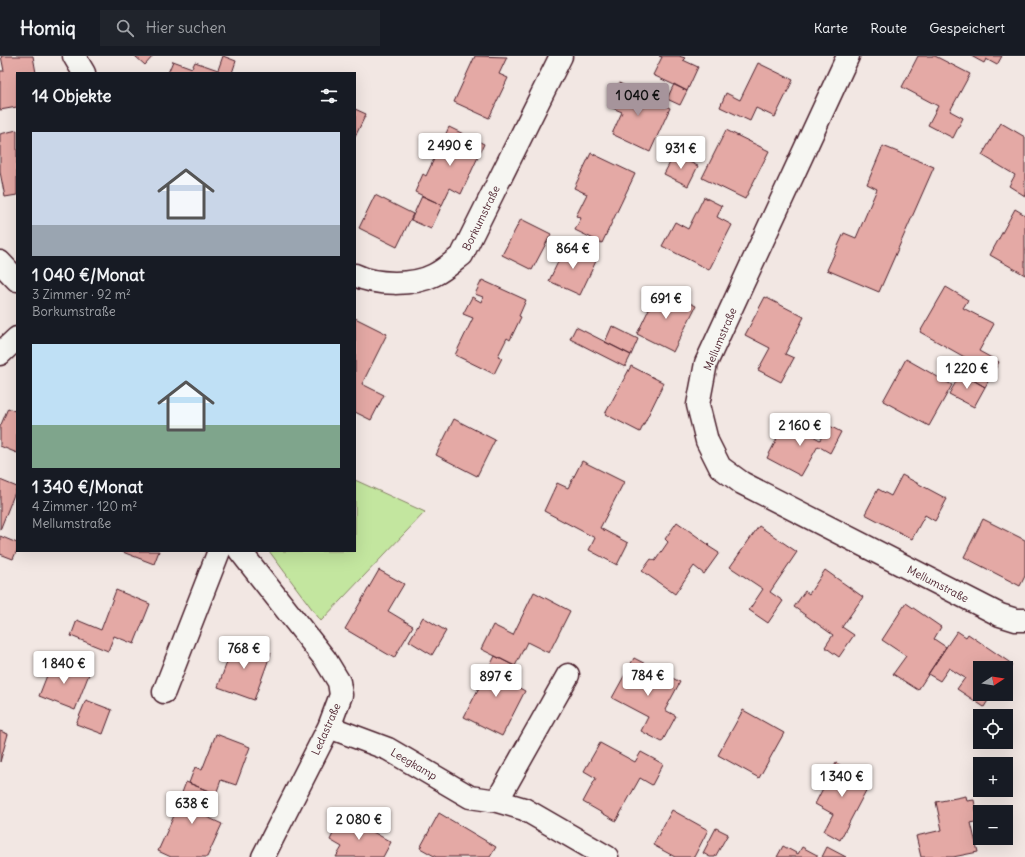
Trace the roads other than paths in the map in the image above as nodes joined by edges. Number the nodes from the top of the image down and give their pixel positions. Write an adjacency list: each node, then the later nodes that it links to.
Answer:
1 (74, 56): 4 (street)
2 (561, 56): 6 (street, Borkumstraße)
3 (848, 56): 12 (street, Mellumstraße)
4 (83, 72)
5 (0, 262): 7 (street)
6 (356, 276)
7 (16, 279)
8 (16, 339): 9 (street)
9 (0, 354)
10 (219, 552): 14 (street)
11 (241, 552): 15 (street, Ledastraße)
12 (1025, 620)
13 (568, 675): 16 (street)
14 (164, 692)
15 (330, 727): 16 (street, Leegkamp); 17 (street, Ledastraße)
16 (497, 801): 18 (street, Leegkamp)
17 (263, 857)
18 (607, 857)

